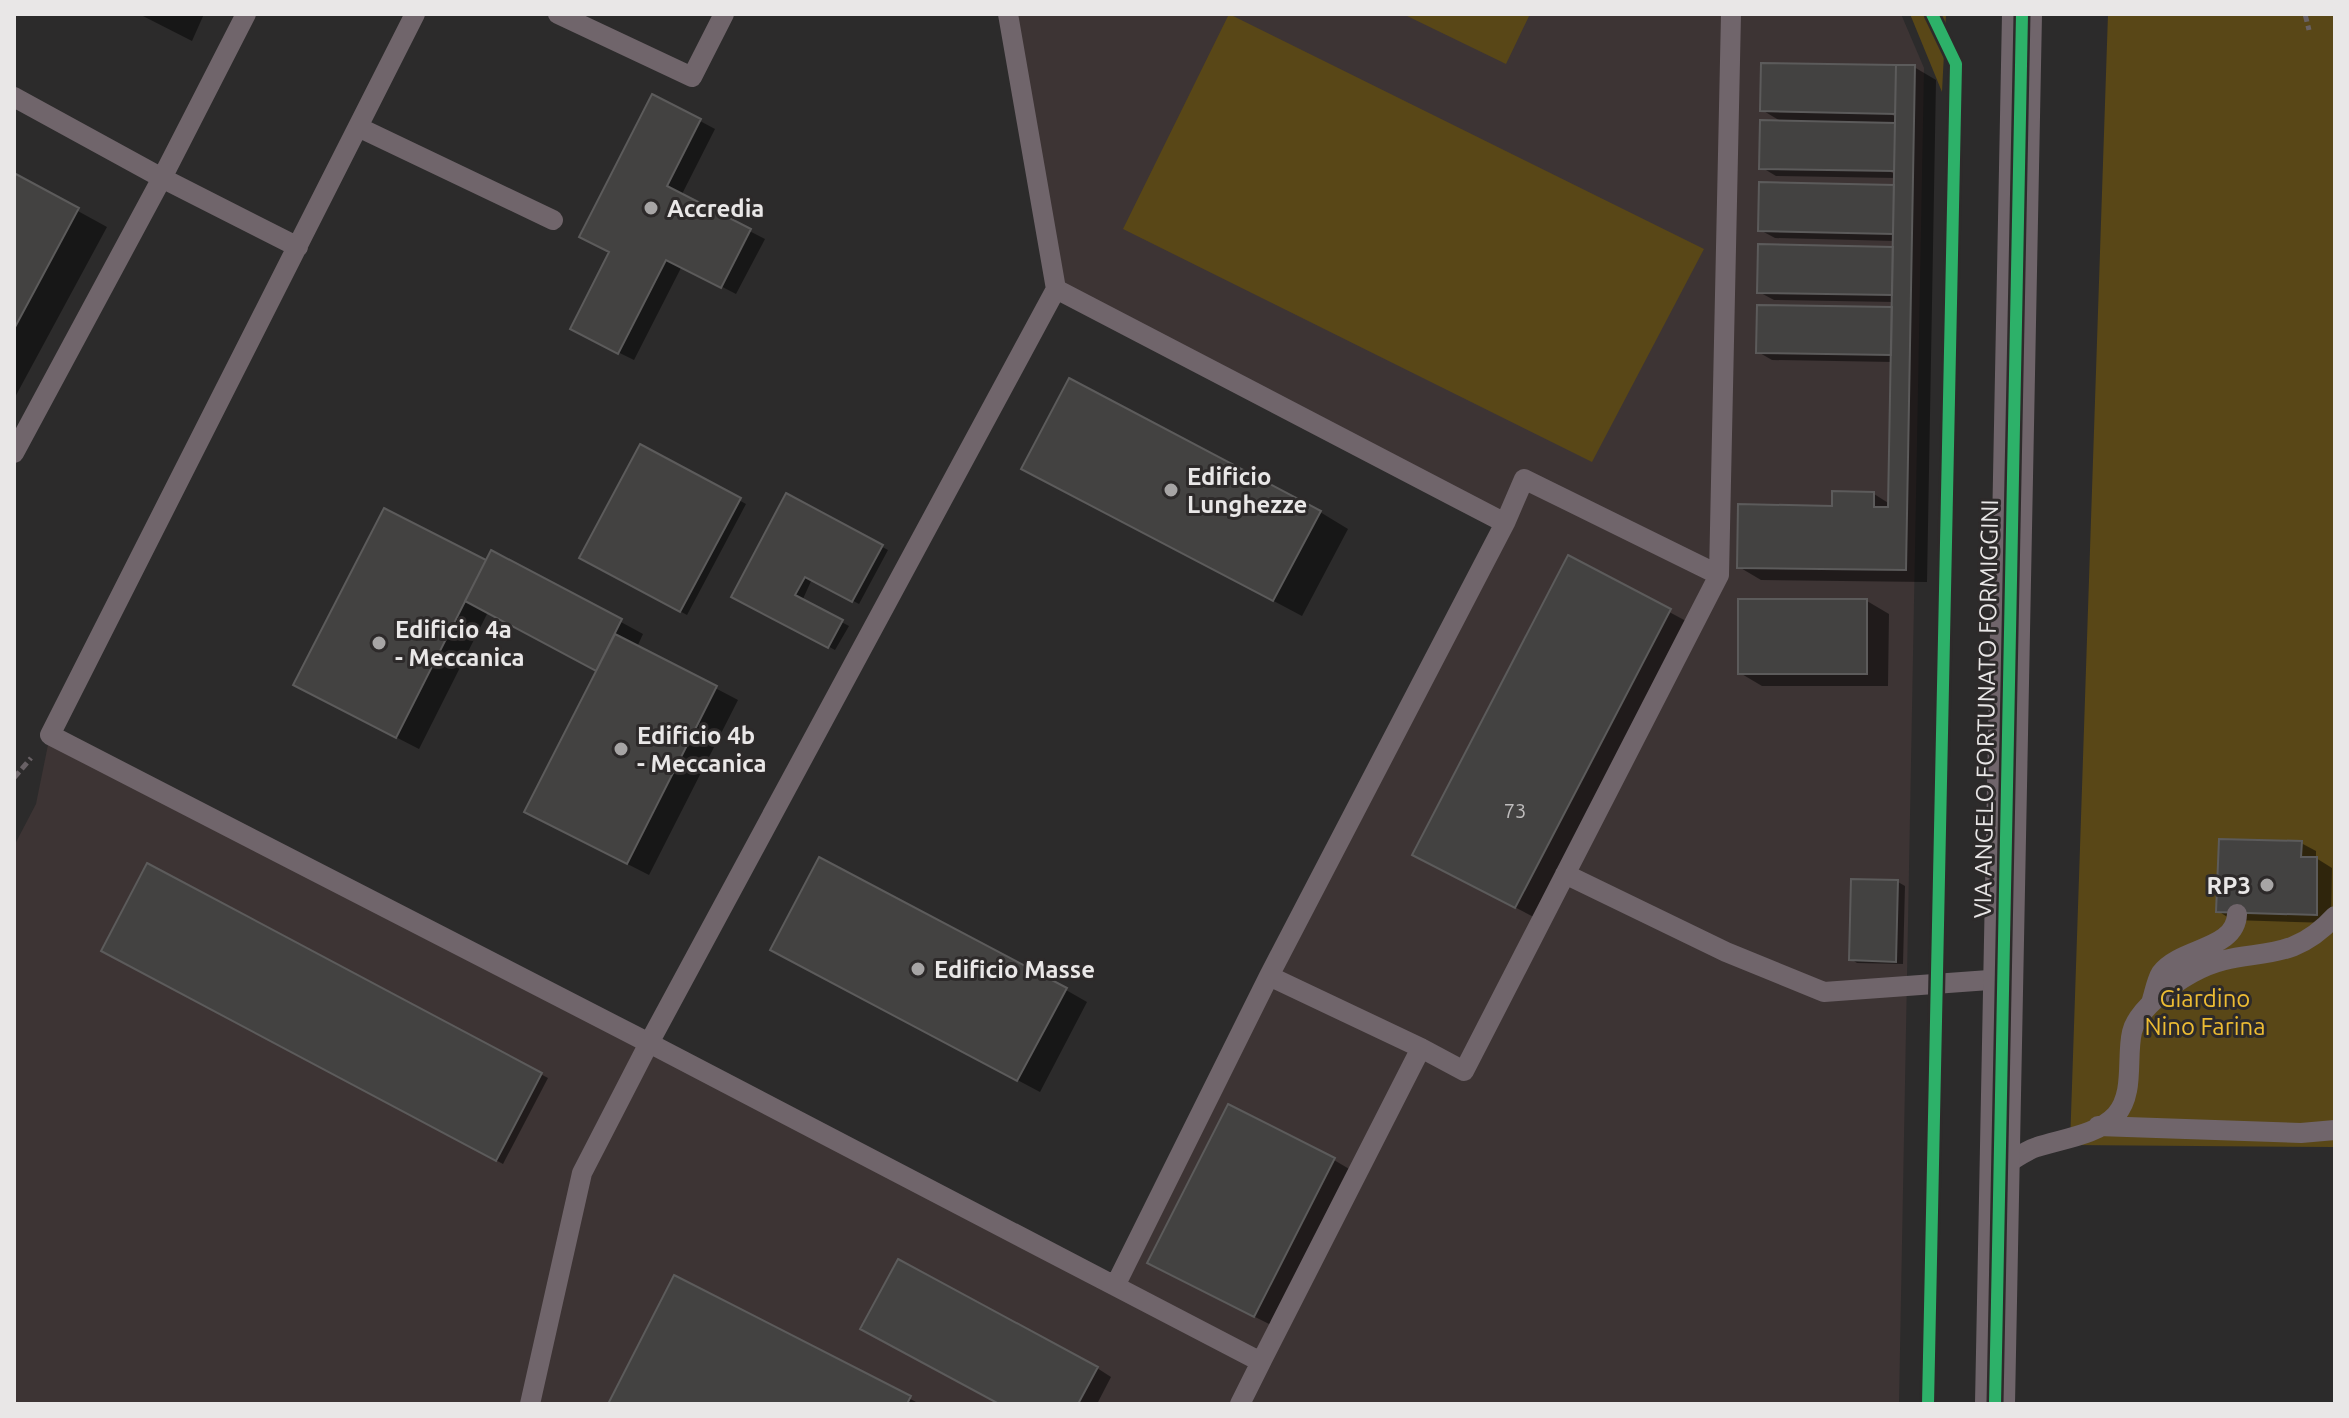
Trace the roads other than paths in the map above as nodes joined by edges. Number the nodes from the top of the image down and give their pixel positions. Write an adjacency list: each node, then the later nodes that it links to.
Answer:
1 (246, 14): 10 (lane)
2 (415, 14): 9 (lane)
3 (558, 14): 4 (lane)
4 (724, 14)
5 (1008, 14): 13 (lane)
6 (1731, 14): 16 (lane)
7 (2022, 14): 21 (street, VIA ANGELO FORTUNATO FORMIGGINI)
8 (14, 97): 10 (lane)
9 (358, 127): 11 (lane); 12 (lane)
10 (162, 178): 12 (lane); 14 (lane)
11 (553, 220)
12 (298, 247): 23 (lane)
13 (1056, 289): 15 (lane); 23 (lane)
14 (14, 453)
15 (1505, 523): 16 (lane); 20 (lane)
16 (1719, 575): 17 (lane)
17 (1565, 874): 21 (lane); 24 (lane)
18 (2237, 914): 22 (lane)
19 (2335, 916): 22 (lane)
20 (1269, 976): 24 (lane); 28 (lane)
21 (2003, 979): 27 (street, VIA ANGELO FORTUNATO FORMIGGINI)
22 (2151, 1003): 25 (lane)
23 (649, 1043): 28 (lane); 30 (lane)
24 (1421, 1048): 29 (lane)
25 (2098, 1126): 26 (lane); 27 (lane)
26 (2335, 1130)
27 (2000, 1168): 32 (street, VIA ANGELO FORTUNATO FORMIGGINI)
28 (1115, 1286): 29 (lane)
29 (1261, 1362): 31 (lane)
30 (530, 1404)
31 (1240, 1404)
32 (1995, 1404)

